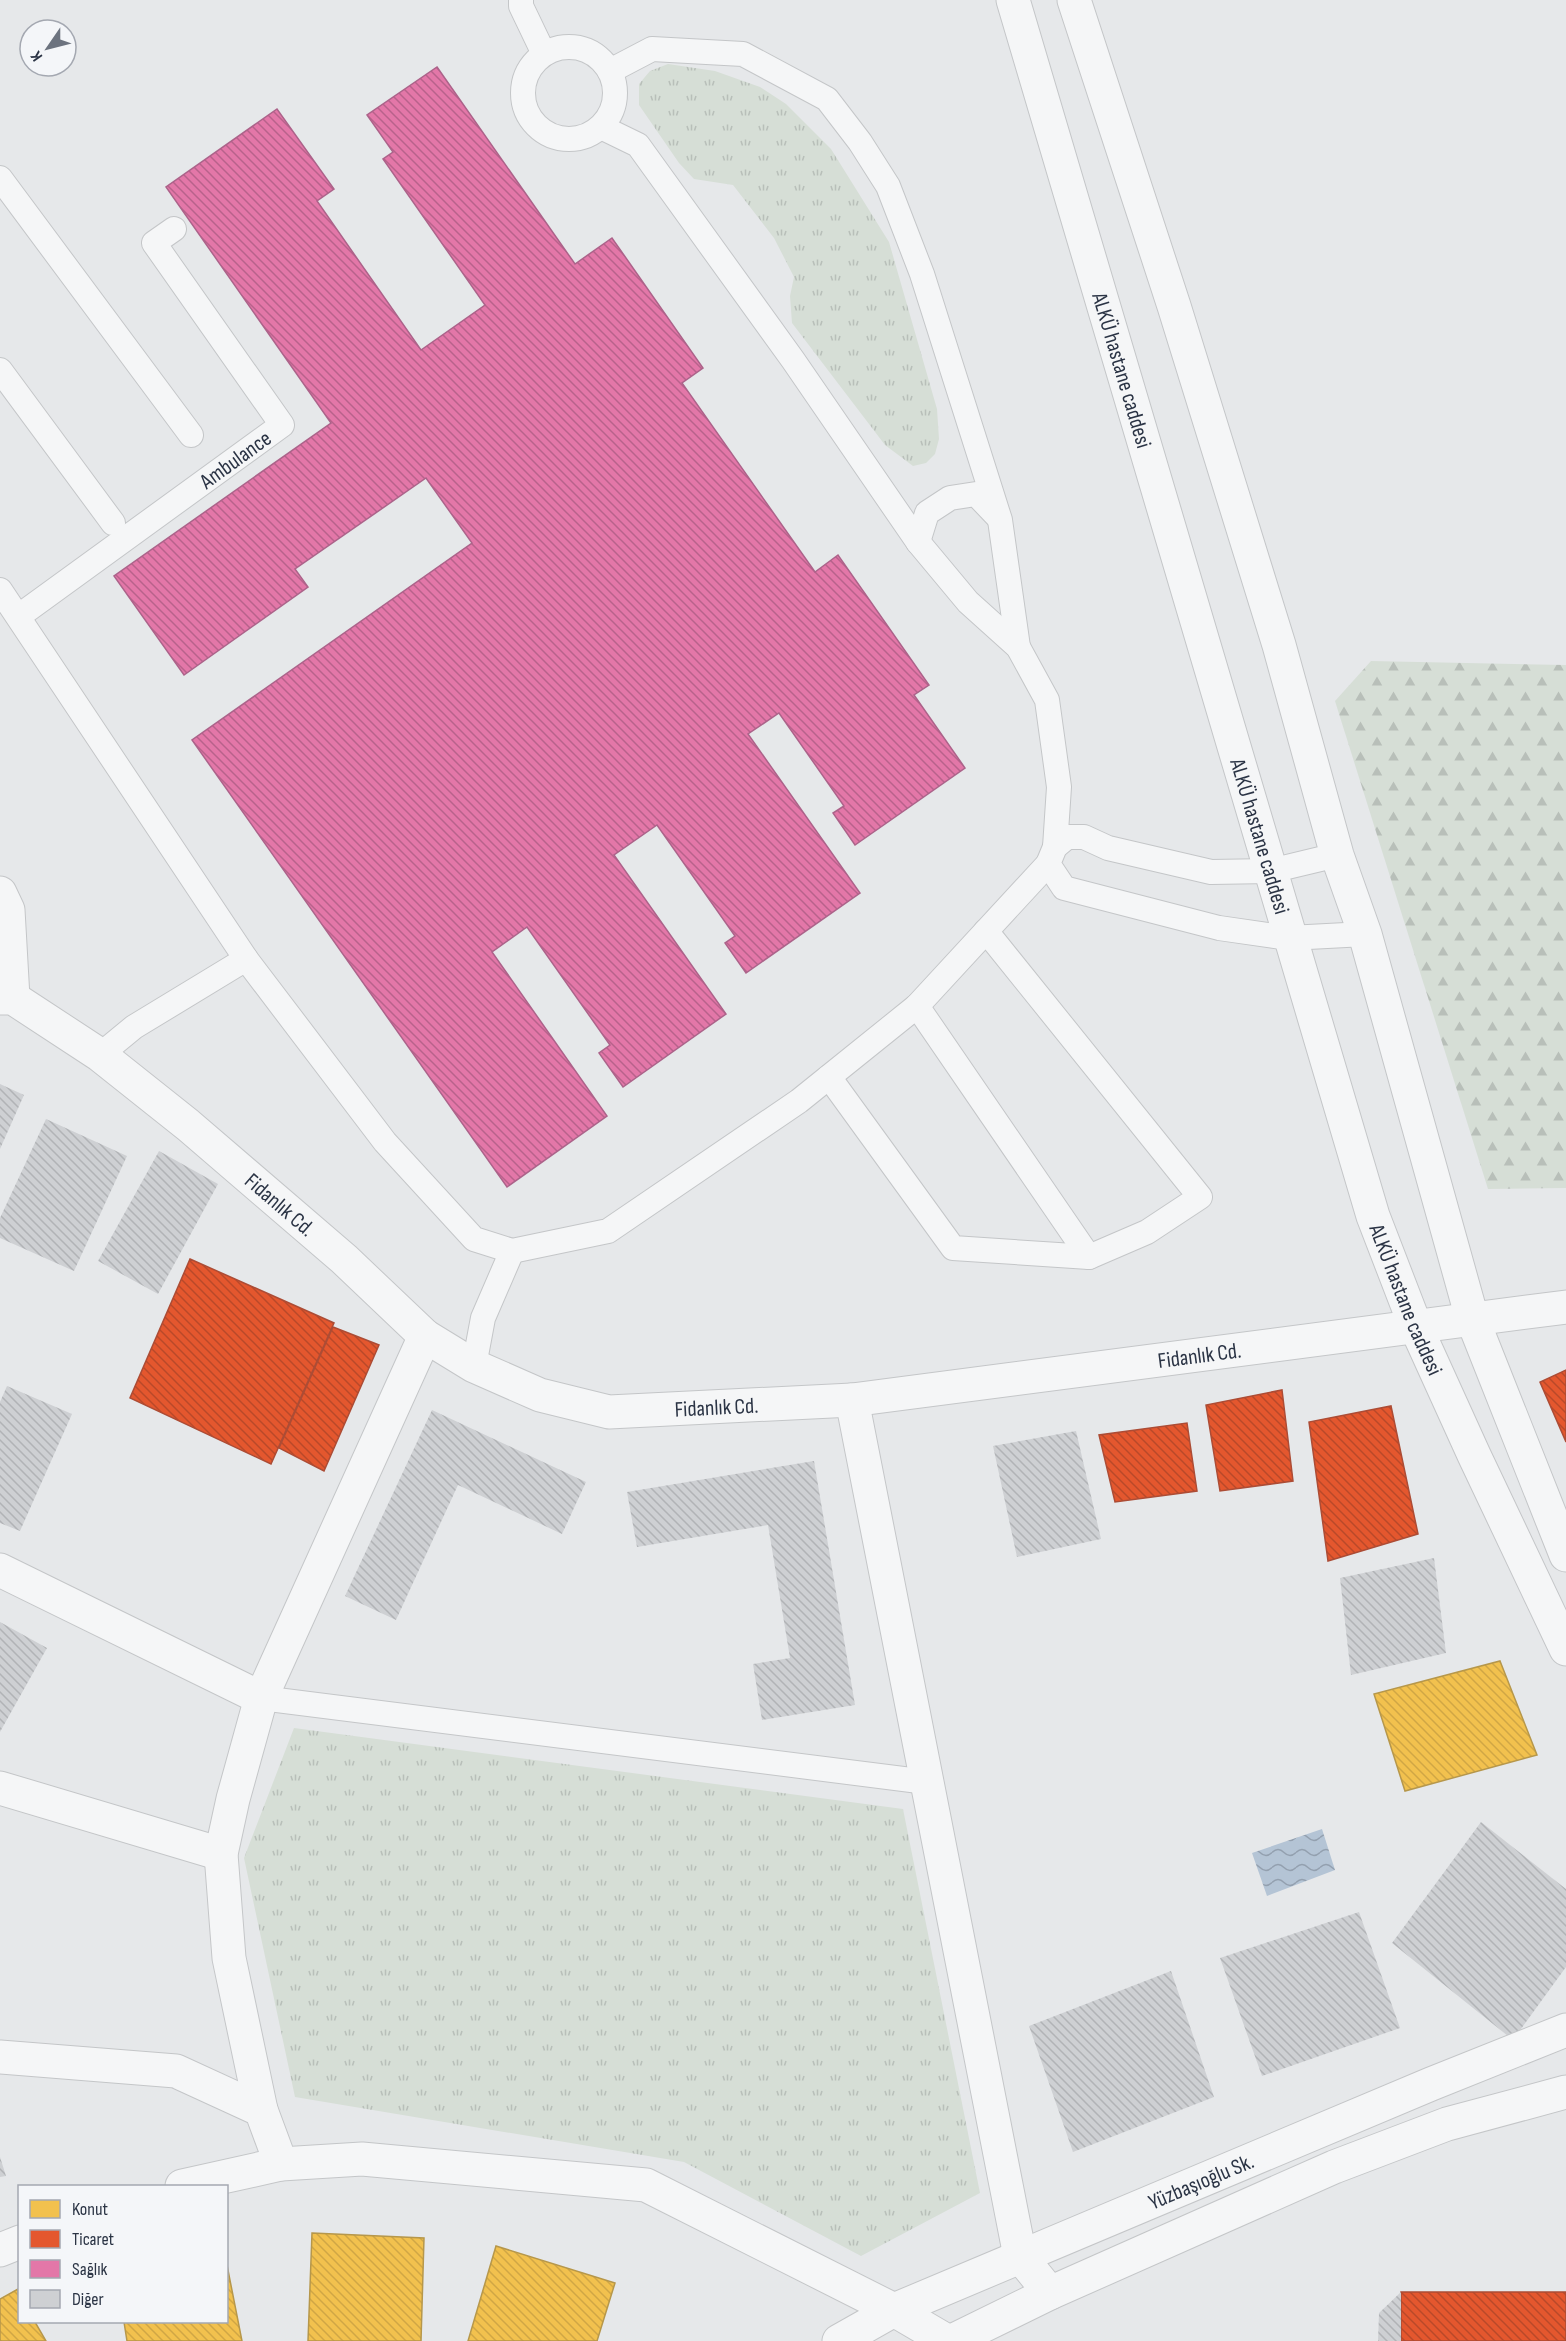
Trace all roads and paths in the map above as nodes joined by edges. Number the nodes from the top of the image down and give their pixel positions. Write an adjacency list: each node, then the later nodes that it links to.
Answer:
1 (521, 0): 4 (lane)
2 (1013, 0): 19 (street, ALKÜ hastane caddesi)
3 (1074, 0): 17 (street)
4 (544, 54): 5 (lane); 6 (lane)
5 (610, 71): 6 (lane); 11 (lane)
6 (601, 127): 13 (lane)
7 (0, 178): 10 (lane)
8 (174, 229): 15 (lane, Ambulance)
9 (0, 370): 12 (lane)
10 (191, 435)
11 (1000, 520): 13 (lane); 16 (lane)
12 (113, 523)
13 (918, 542): 16 (lane)
14 (0, 590): 15 (lane)
15 (19, 616): 24 (lane)
16 (1018, 647): 18 (lane)
17 (1337, 855): 19 (lane); 22 (street)
18 (1052, 856): 19 (lane); 21 (lane); 23 (lane)
19 (1270, 871): 23 (street, ALKÜ hastane caddesi)
20 (0, 893): 25 (street)
21 (986, 931): 26 (lane); 30 (lane)
22 (1365, 934): 23 (lane); 32 (street)
23 (1289, 938): 33 (street, ALKÜ hastane caddesi)
24 (246, 959): 27 (lane); 29 (lane)
25 (7, 998): 27 (street, Fidanlık Cd.)
26 (917, 1006): 28 (lane); 30 (lane)
27 (100, 1055): 34 (street, Fidanlık Cd.)
28 (830, 1077): 29 (lane); 30 (lane)
29 (512, 1251): 35 (lane)
30 (1089, 1257)
31 (1566, 1307): 32 (street, Fidanlık Cd.)
32 (1472, 1318): 33 (street, Fidanlık Cd.); 37 (street)
33 (1415, 1325): 36 (street, Fidanlık Cd.); 39 (street, ALKÜ hastane caddesi)
34 (425, 1336): 35 (street, Fidanlık Cd.); 40 (street)
35 (474, 1366): 36 (street, Fidanlık Cd.)
36 (852, 1400): 41 (street)
37 (1566, 1555)
38 (0, 1570): 40 (street)
39 (1566, 1649)
40 (261, 1698): 41 (lane); 43 (street)
41 (927, 1782): 52 (street)
42 (0, 1788): 43 (street)
43 (221, 1854): 47 (street)
44 (1566, 2030): 52 (street, Yüzbaşıoğlu Sk.)
45 (0, 2057): 47 (street)
46 (1566, 2092): 53 (street, Yüzbaşıoğlu Sk.)
47 (261, 2110): 48 (street)
48 (281, 2164): 49 (street); 54 (street)
49 (191, 2185)
50 (18, 2243): 51 (street)
51 (0, 2250)
52 (1020, 2256): 53 (street); 54 (street, Yüzbaşıoğlu Sk.)
53 (1050, 2293): 57 (street, Yüzbaşıoğlu Sk.)
54 (894, 2310): 55 (street, Yüzbaşıoğlu Sk.); 56 (street)
55 (838, 2341)
56 (947, 2341)
57 (952, 2341)

